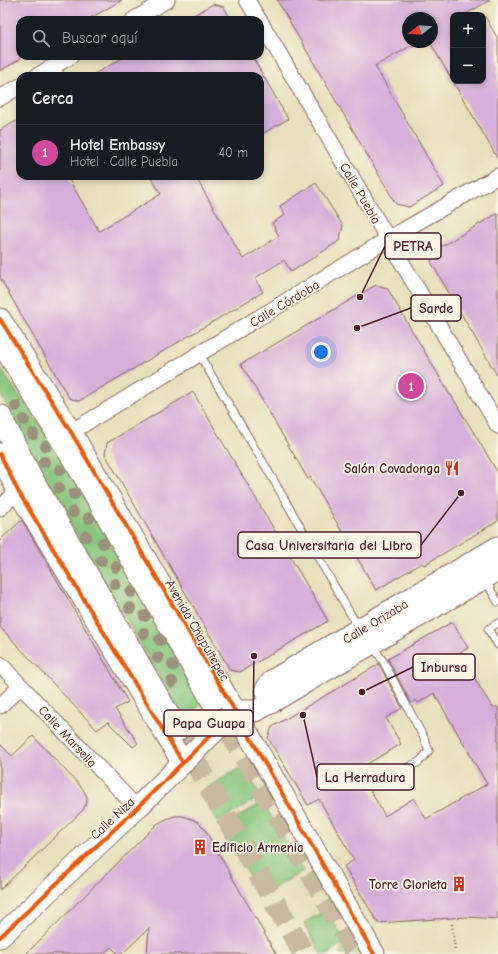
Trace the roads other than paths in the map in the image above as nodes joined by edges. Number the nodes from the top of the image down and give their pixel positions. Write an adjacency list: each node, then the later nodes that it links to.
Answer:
1 (167, 0): 3 (street)
2 (247, 0): 4 (street, Calle Puebla)
3 (140, 16)
4 (257, 16)
5 (264, 28): 11 (street, Calle Puebla)
6 (68, 60): 7 (street)
7 (58, 71)
8 (16, 88): 9 (street)
9 (0, 98)
10 (498, 176): 11 (street, Calle Córdoba)
11 (388, 239): 14 (street, Calle Córdoba); 16 (street, Calle Puebla)
12 (0, 320): 17 (main road, Avenida Chapultepec)
13 (0, 340): 29 (main road, Avenida Chapultepec)
14 (199, 354): 17 (street, Calle Córdoba); 25 (lane)
15 (0, 416): 32 (main road)
16 (498, 426)
17 (71, 432): 31 (main road, Avenida Chapultepec)
18 (0, 454): 19 (main road)
19 (18, 491): 20 (street); 33 (main road)
20 (0, 508)
21 (498, 548): 25 (main road, Calle Orizaba)
22 (491, 574): 23 (lane); 25 (main road, Calle Orizaba)
23 (498, 602)
24 (498, 623): 26 (lane)
25 (366, 637): 31 (main road, Calle Orizaba); 34 (lane)
26 (498, 645)
27 (0, 664): 28 (street, Calle Marsella)
28 (21, 686): 30 (street); 35 (street, Calle Marsella)
29 (212, 700)
30 (0, 706)
31 (235, 711): 33 (main road, Calle Niza); 37 (main road, Avenida Chapultepec)
32 (177, 730)
33 (183, 763): 35 (main road, Calle Niza)
34 (384, 779)
35 (137, 808): 36 (main road, Calle Niza)
36 (0, 937)
37 (374, 954)

